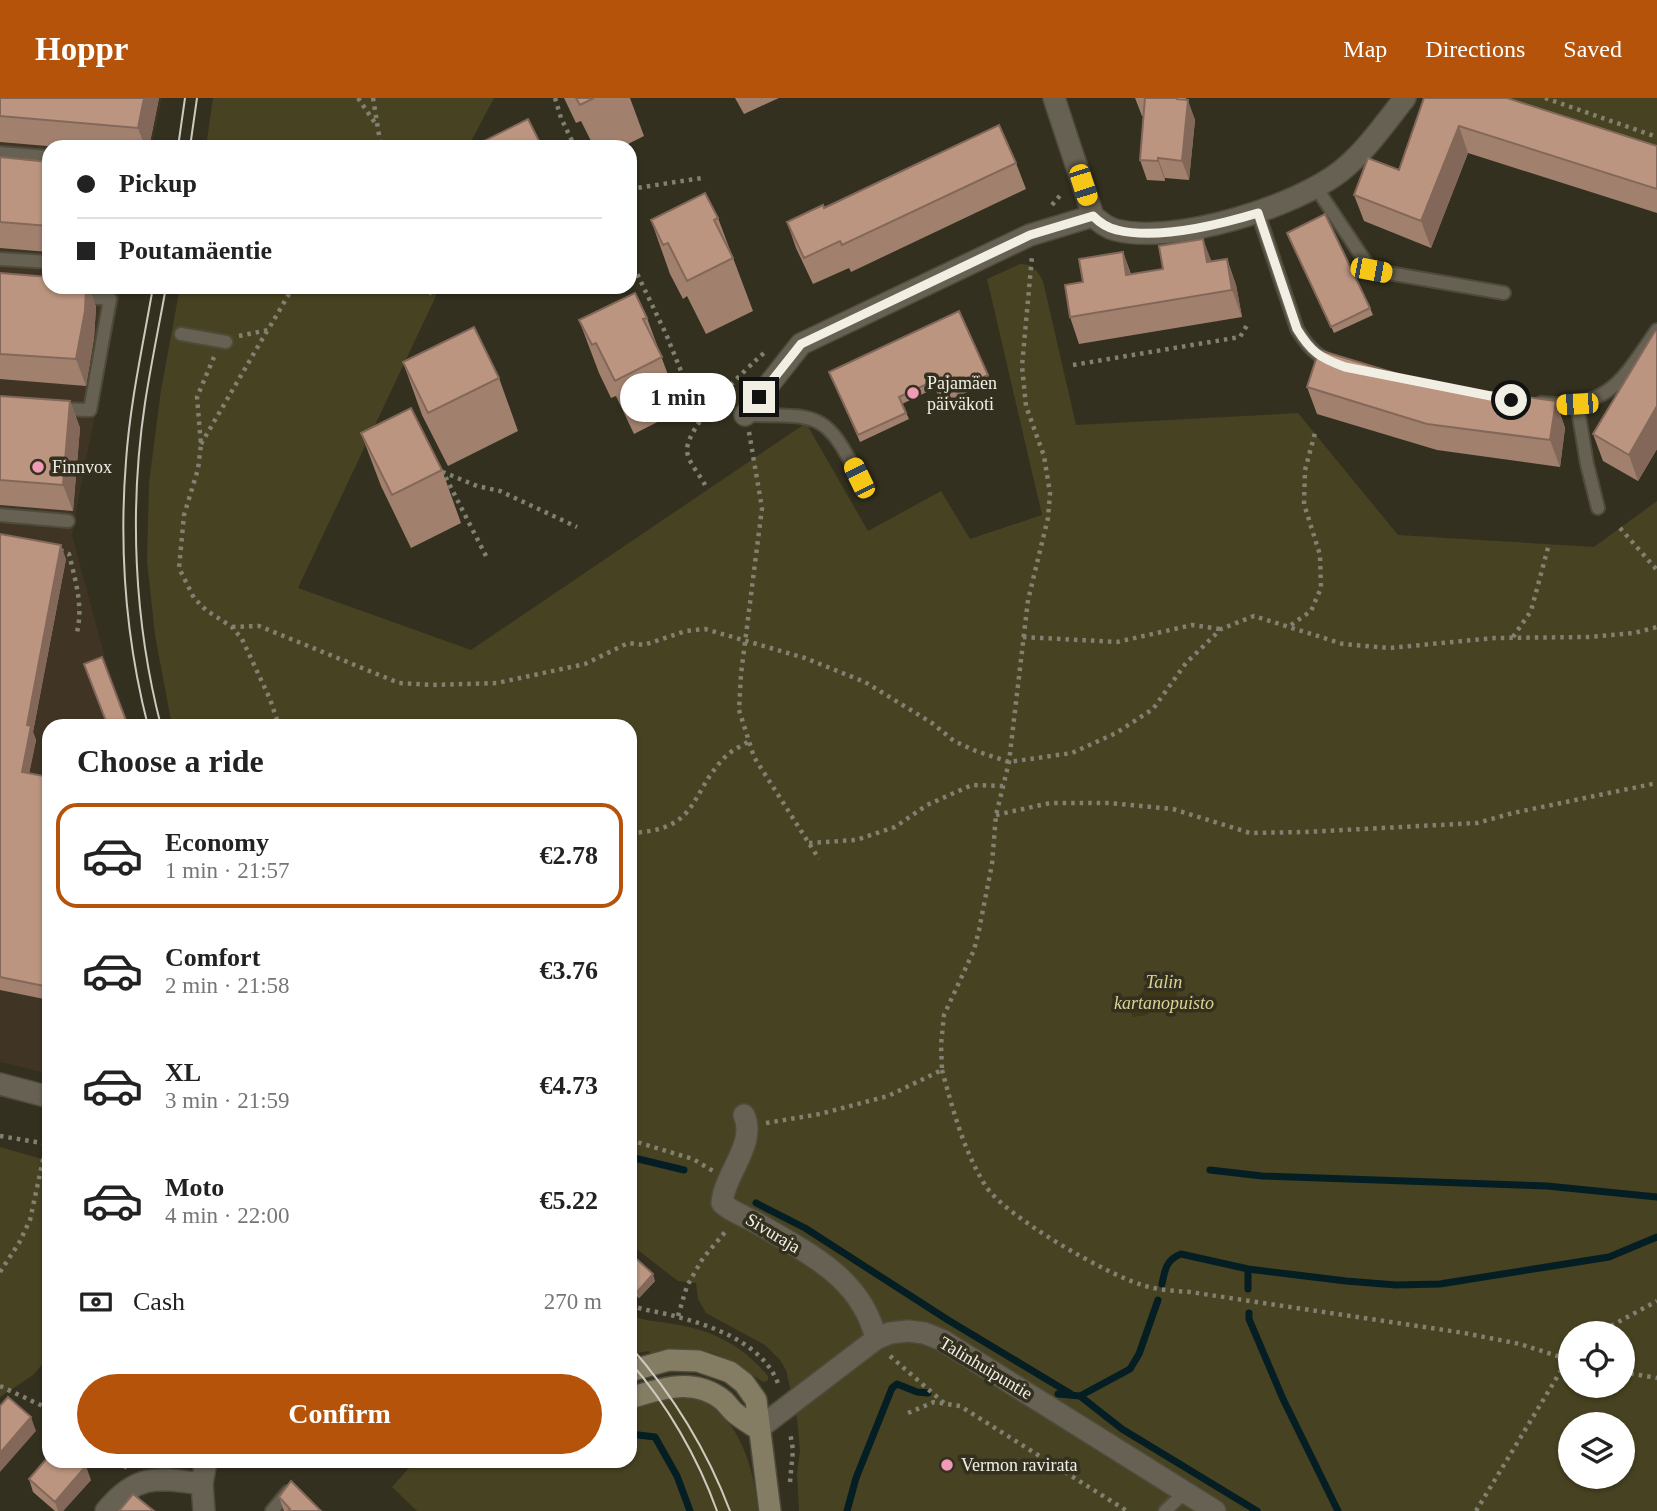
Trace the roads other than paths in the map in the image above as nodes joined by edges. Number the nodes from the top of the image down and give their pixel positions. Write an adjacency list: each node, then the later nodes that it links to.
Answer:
1 (1054, 98): 7 (street)
2 (1405, 98): 5 (street)
3 (0, 153): 4 (lane)
4 (42, 156)
5 (1315, 186): 6 (street); 10 (lane)
6 (1258, 213): 7 (street); 15 (lane)
7 (1093, 216): 19 (street)
8 (0, 259): 9 (lane)
9 (42, 262)
10 (1504, 293)
11 (69, 295): 18 (lane)
12 (1657, 330): 17 (lane)
13 (181, 334): 14 (lane)
14 (226, 342)
15 (1345, 367)
16 (1522, 401): 17 (lane)
17 (1577, 404): 21 (lane)
18 (51, 408)
19 (745, 415): 20 (lane)
20 (859, 478)
21 (1598, 508)
22 (0, 515): 23 (lane)
23 (68, 521)
24 (0, 1084): 25 (street)
25 (42, 1095)
26 (744, 1115): 27 (street, Sivuraja)
27 (874, 1340): 30 (street, Talinhuipuntie); 34 (street, Talinhuipuntie)
28 (637, 1369): 30 (street)
29 (637, 1396): 30 (street)
30 (758, 1429): 38 (street)
31 (205, 1468): 32 (street)
32 (202, 1484): 35 (street); 36 (street)
33 (288, 1492): 37 (lane)
34 (1185, 1492): 39 (lane); 40 (street, Talinhuipuntie)
35 (106, 1511)
36 (204, 1511)
37 (272, 1511)
38 (770, 1511)
39 (1165, 1511)
40 (1215, 1511)

